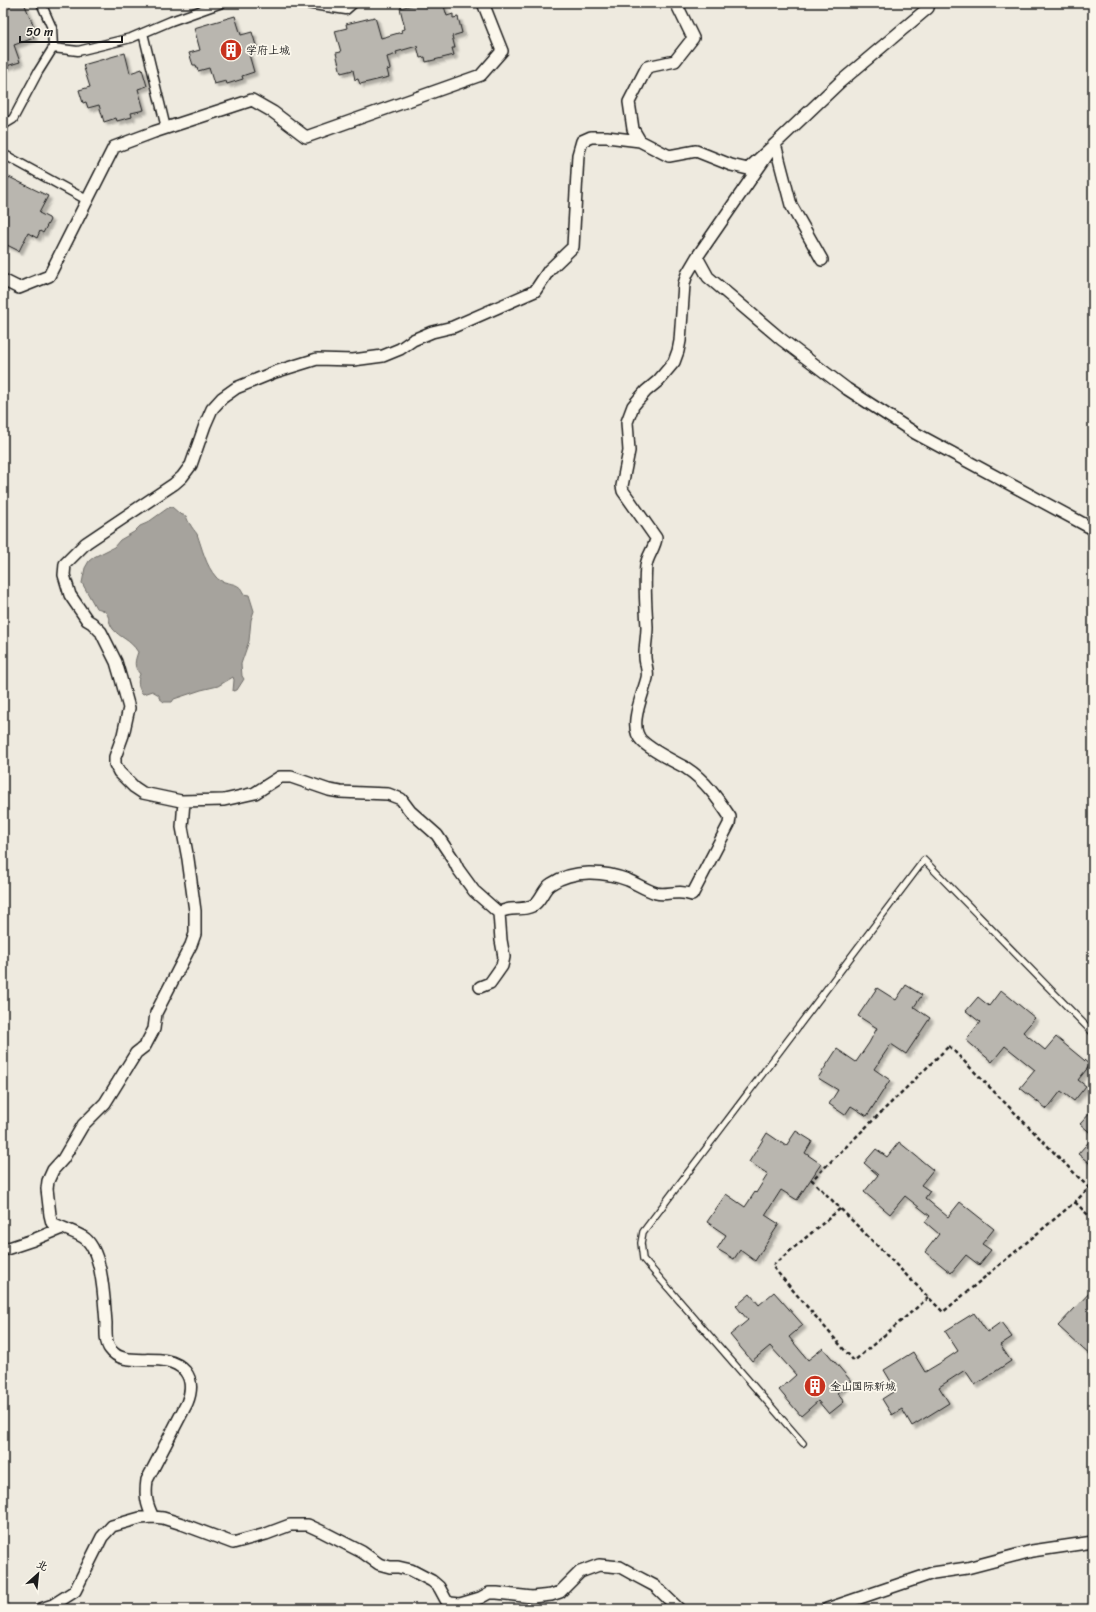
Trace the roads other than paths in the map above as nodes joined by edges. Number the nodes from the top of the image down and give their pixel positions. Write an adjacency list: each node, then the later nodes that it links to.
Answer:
1 (40, 3): 9 (street)
2 (222, 3): 8 (street)
3 (300, 3): 4 (street)
4 (354, 3)
5 (483, 3): 11 (street)
6 (676, 3): 12 (street)
7 (929, 3): 13 (street)
8 (143, 33): 9 (street); 11 (street)
9 (53, 48): 10 (street)
10 (3, 125)
11 (166, 128): 15 (street)
12 (640, 141): 13 (street); 20 (street)
13 (775, 144): 16 (street); 17 (street)
14 (3, 154): 15 (street)
15 (87, 200): 18 (street)
16 (697, 257): 19 (street); 21 (street)
17 (822, 260)
18 (3, 280)
19 (1093, 529)
20 (184, 801): 21 (street); 24 (street)
21 (499, 913): 22 (street)
22 (480, 987)
23 (1093, 1033): 26 (lane)
24 (62, 1228): 25 (street); 27 (street)
25 (3, 1250)
26 (803, 1443)
27 (153, 1517): 29 (street); 30 (street)
28 (1093, 1542): 31 (street)
29 (41, 1609)
30 (679, 1609)
31 (827, 1609)

